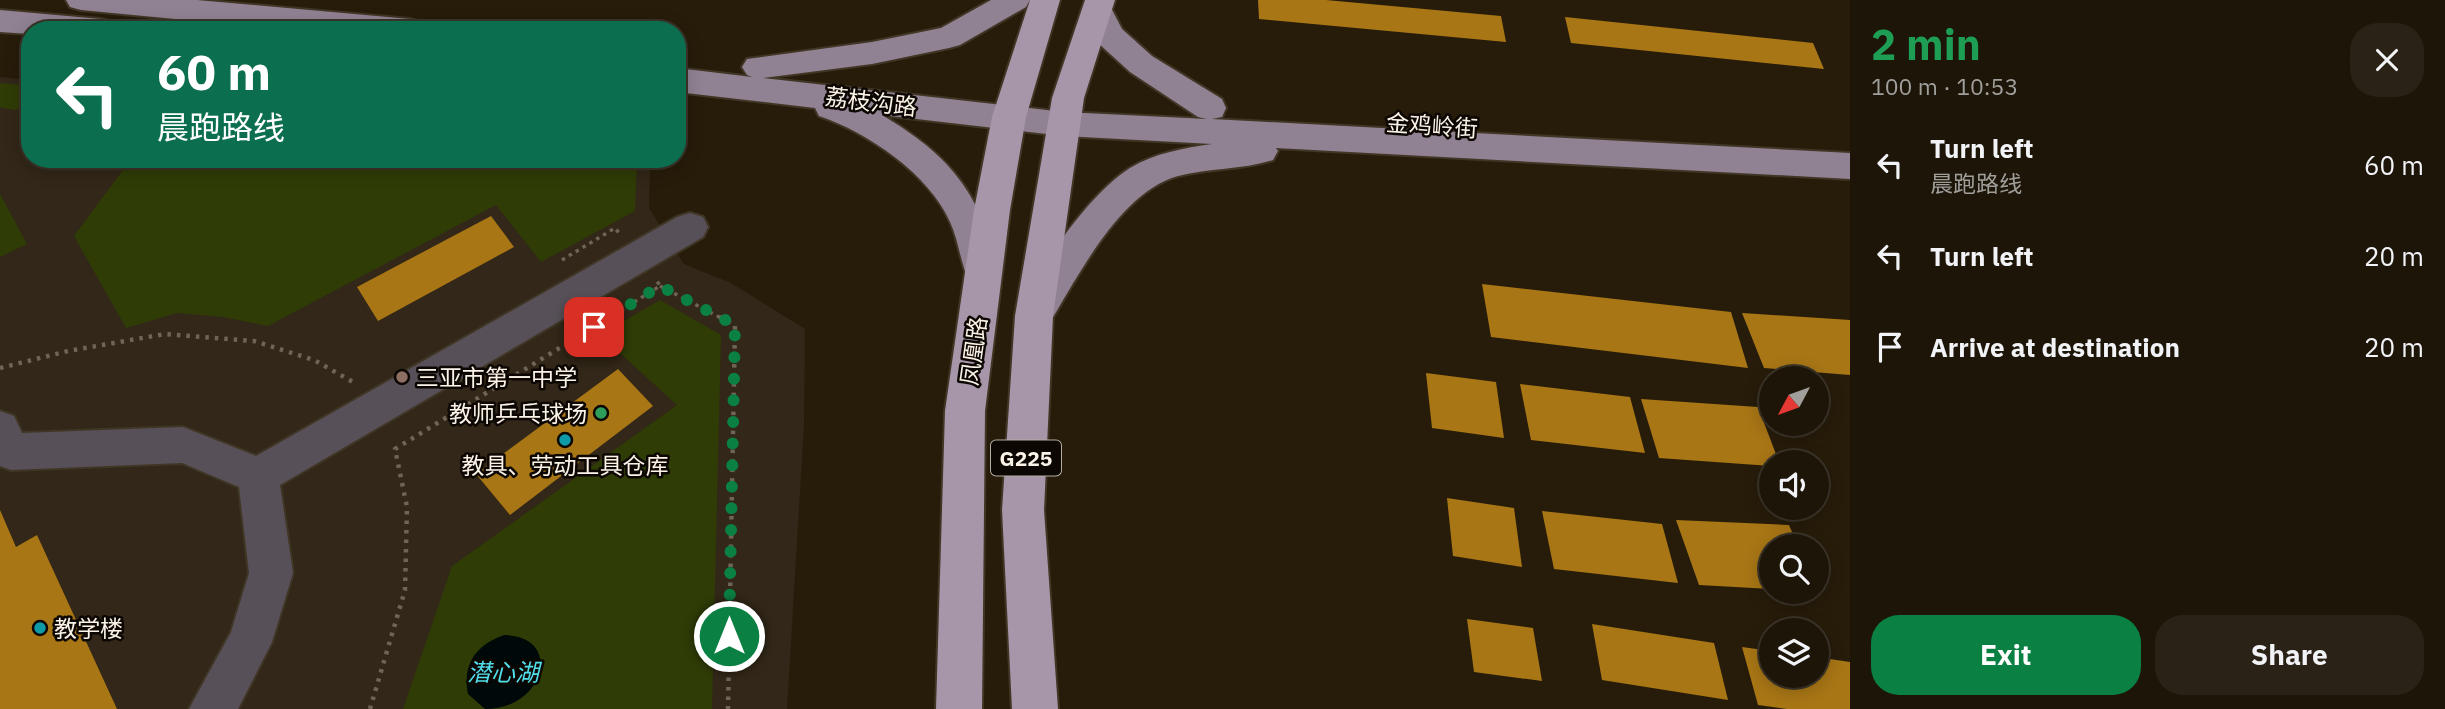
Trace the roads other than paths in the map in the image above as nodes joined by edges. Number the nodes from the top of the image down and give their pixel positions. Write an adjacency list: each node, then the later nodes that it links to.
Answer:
1 (81, 0): 6 (main road)
2 (1015, 0): 9 (main road)
3 (1045, 0): 11 (highway, 凤凰路 / G225)
4 (1099, 4): 12 (main road); 13 (highway, G225)
5 (0, 21): 7 (main road)
6 (311, 21)
7 (21, 23)
8 (686, 60): 9 (main road, 荔枝沟路)
9 (758, 77): 10 (main road, 荔枝沟路); 11 (main road, 荔枝沟路); 18 (main road)
10 (686, 80)
11 (1012, 104): 13 (main road, 金鸡岭街); 18 (highway, 凤凰路 / G225)
12 (1209, 108): 13 (main road, 金鸡岭街); 15 (main road, 金鸡岭街)
13 (1066, 111): 14 (main road, 金鸡岭街); 19 (highway, G225)
14 (1339, 140): 16 (main road, 金鸡岭街); 19 (main road)
15 (1850, 146)
16 (1850, 166)
17 (690, 228): 21 (street)
18 (983, 272): 23 (highway, 凤凰路 / G225)
19 (1034, 316): 24 (highway, G225)
20 (0, 429): 21 (street)
21 (258, 476): 22 (street)
22 (212, 709)
23 (959, 709)
24 (1035, 709)

